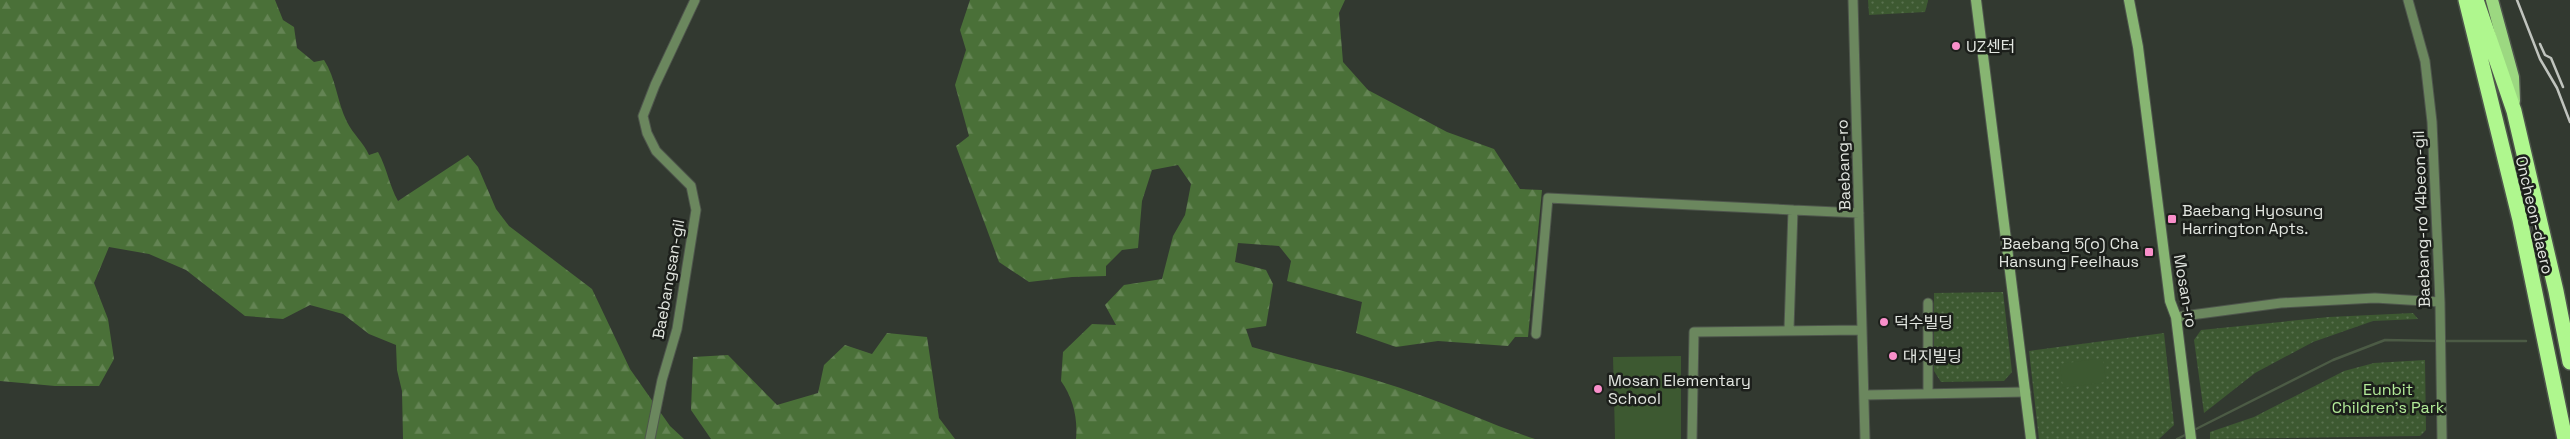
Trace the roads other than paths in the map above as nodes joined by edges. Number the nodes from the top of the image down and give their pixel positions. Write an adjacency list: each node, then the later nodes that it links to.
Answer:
1 (694, 0): 21 (street, Baebangsan-gil)
2 (1854, 0): 10 (street, Baebang-ro)
3 (1976, 0): 18 (street)
4 (2129, 0): 13 (street, Mosan-ro)
5 (2408, 0): 12 (street, Baebang-ro 14beon-gil)
6 (2492, 0): 8 (main road)
7 (2468, 1): 8 (highway, Oncheon-daero); 27 (highway, Oncheon-daero)
8 (2514, 111): 17 (highway, Oncheon-daero)
9 (1794, 210): 10 (street); 14 (street); 16 (street)
10 (1859, 213): 15 (street, Baebang-ro)
11 (1928, 302): 19 (street)
12 (2440, 302): 13 (street); 26 (street, Baebang-ro 14beon-gil)
13 (2176, 317): 25 (street, Mosan-ro)
14 (1789, 329): 15 (street); 22 (street)
15 (1862, 330): 20 (street, Baebang-ro)
16 (1536, 334)
17 (2570, 362)
18 (2026, 392): 19 (street); 24 (street)
19 (1928, 394): 20 (street)
20 (1864, 395): 23 (street, Baebang-ro)
21 (650, 439)
22 (1692, 439)
23 (1865, 439)
24 (2031, 439)
25 (2192, 439)
26 (2442, 439)
27 (2565, 439)

